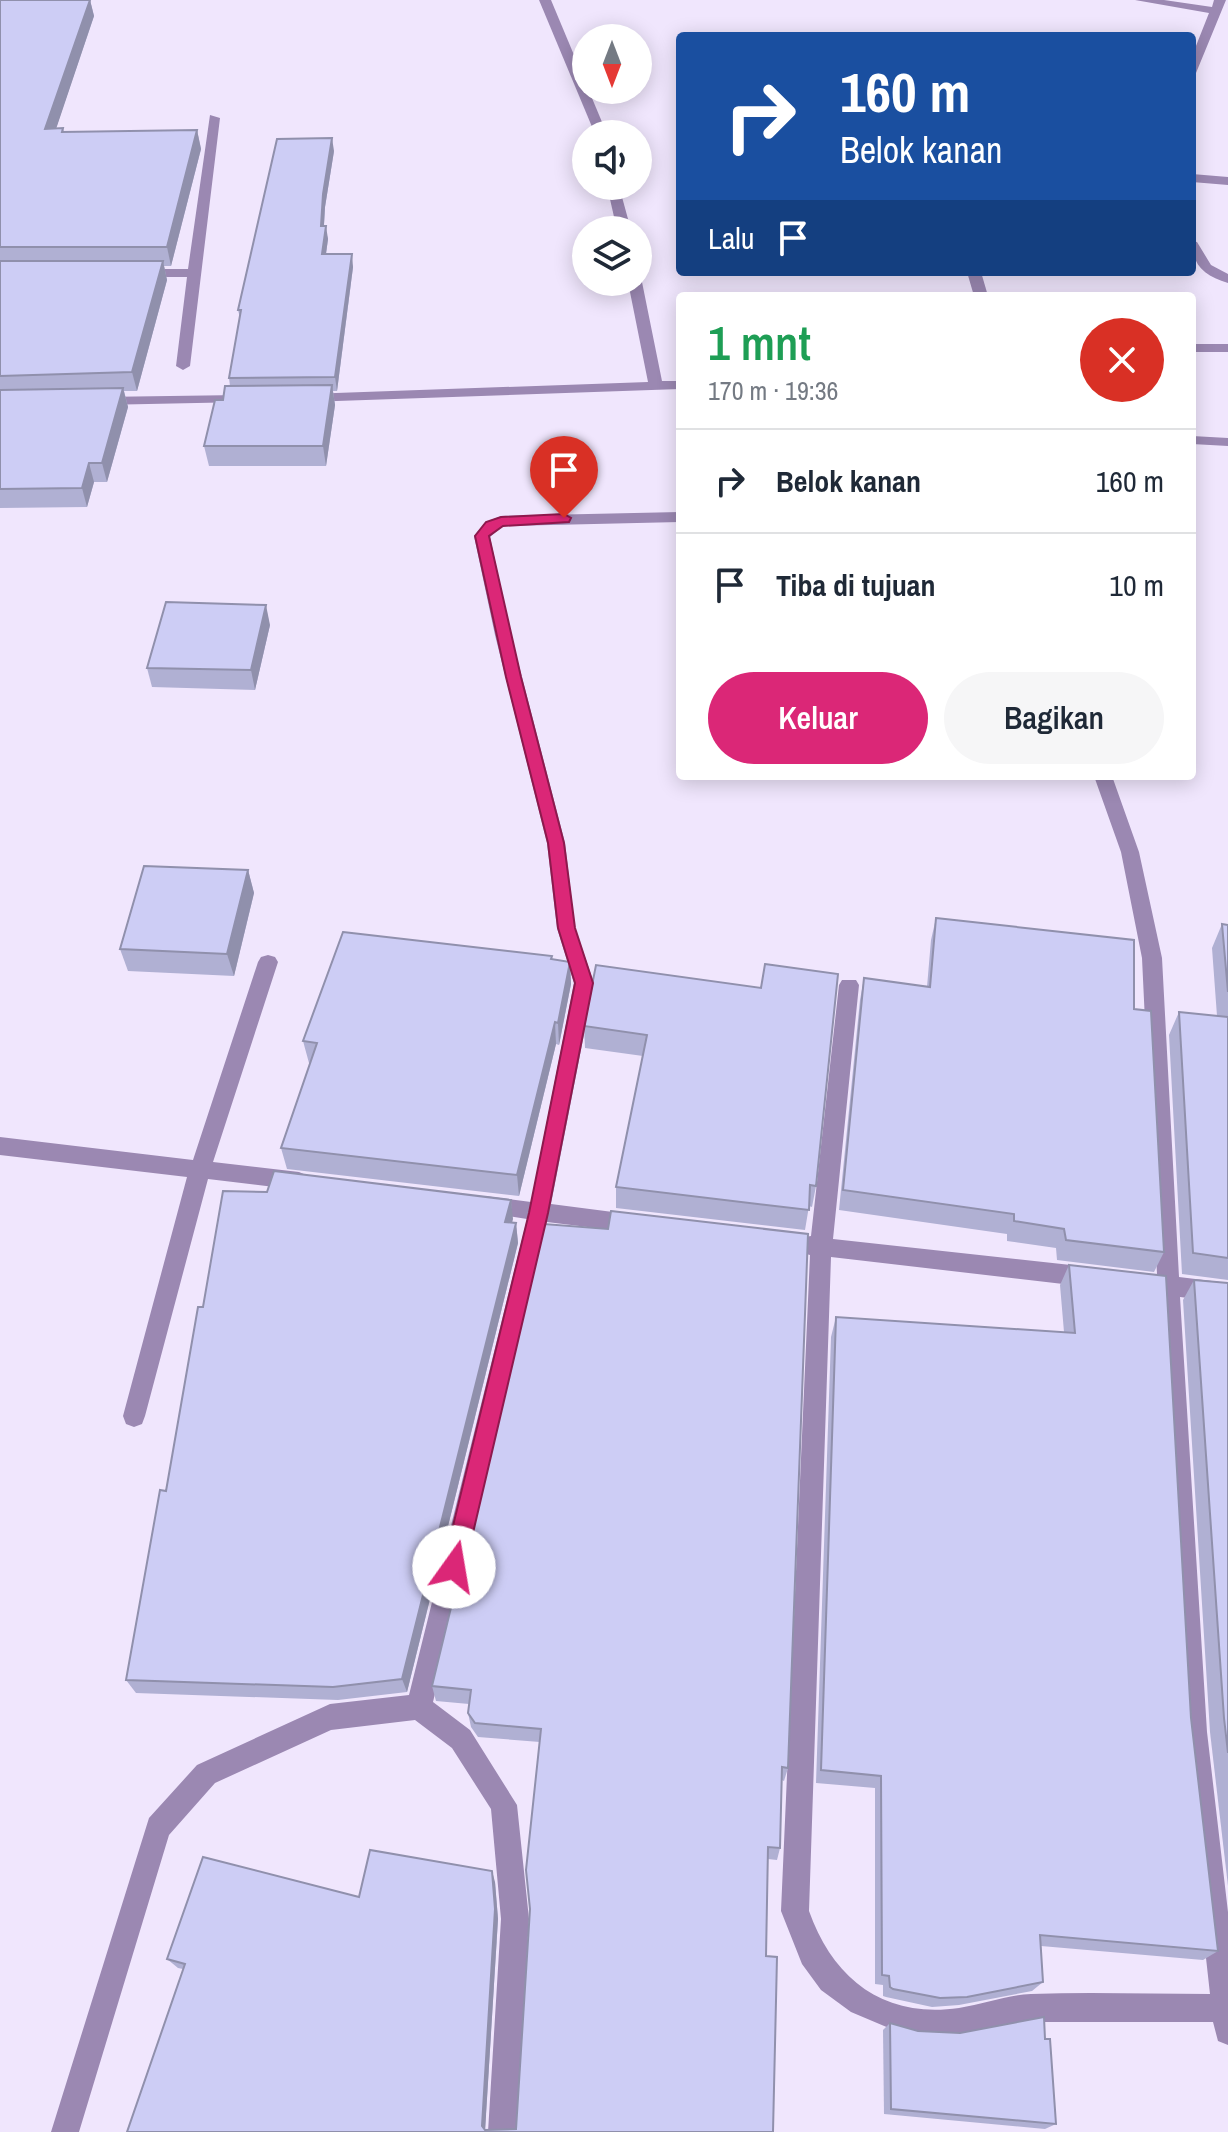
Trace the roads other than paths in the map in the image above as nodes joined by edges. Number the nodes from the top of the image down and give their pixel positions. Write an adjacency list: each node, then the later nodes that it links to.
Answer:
1 (545, 0): 6 (street)
2 (1141, 0): 3 (street)
3 (1217, 6): 4 (street)
4 (1196, 61)
5 (214, 118): 11 (street)
6 (595, 120)
7 (1196, 178): 8 (street)
8 (1228, 181)
9 (1196, 252): 12 (street)
10 (120, 273): 11 (street)
11 (195, 273): 16 (street)
12 (1228, 279)
13 (638, 296): 17 (street)
14 (1196, 348): 15 (street)
15 (1228, 348)
16 (183, 366)
17 (656, 385): 18 (street); 20 (street)
18 (676, 385)
19 (259, 399): 21 (street)
20 (289, 399)
21 (91, 401)
22 (1196, 440): 23 (street)
23 (1228, 442)
24 (676, 517): 32 (street)
25 (1104, 780): 38 (street)
26 (268, 962): 29 (street)
27 (849, 985): 35 (street)
28 (0, 1146): 29 (street)
29 (200, 1169): 30 (street); 40 (street)
30 (321, 1183)
31 (461, 1202): 32 (street)
32 (539, 1213): 33 (street); 41 (street)
33 (664, 1228)
34 (789, 1243): 35 (street)
35 (821, 1247): 36 (street); 42 (street)
36 (1107, 1279)
37 (1138, 1282): 38 (street)
38 (1170, 1286): 39 (street); 42 (street)
39 (1228, 1293)
40 (134, 1416)
41 (419, 1707): 43 (street); 44 (street)
42 (1226, 2020)
43 (65, 2132)
44 (502, 2132)

